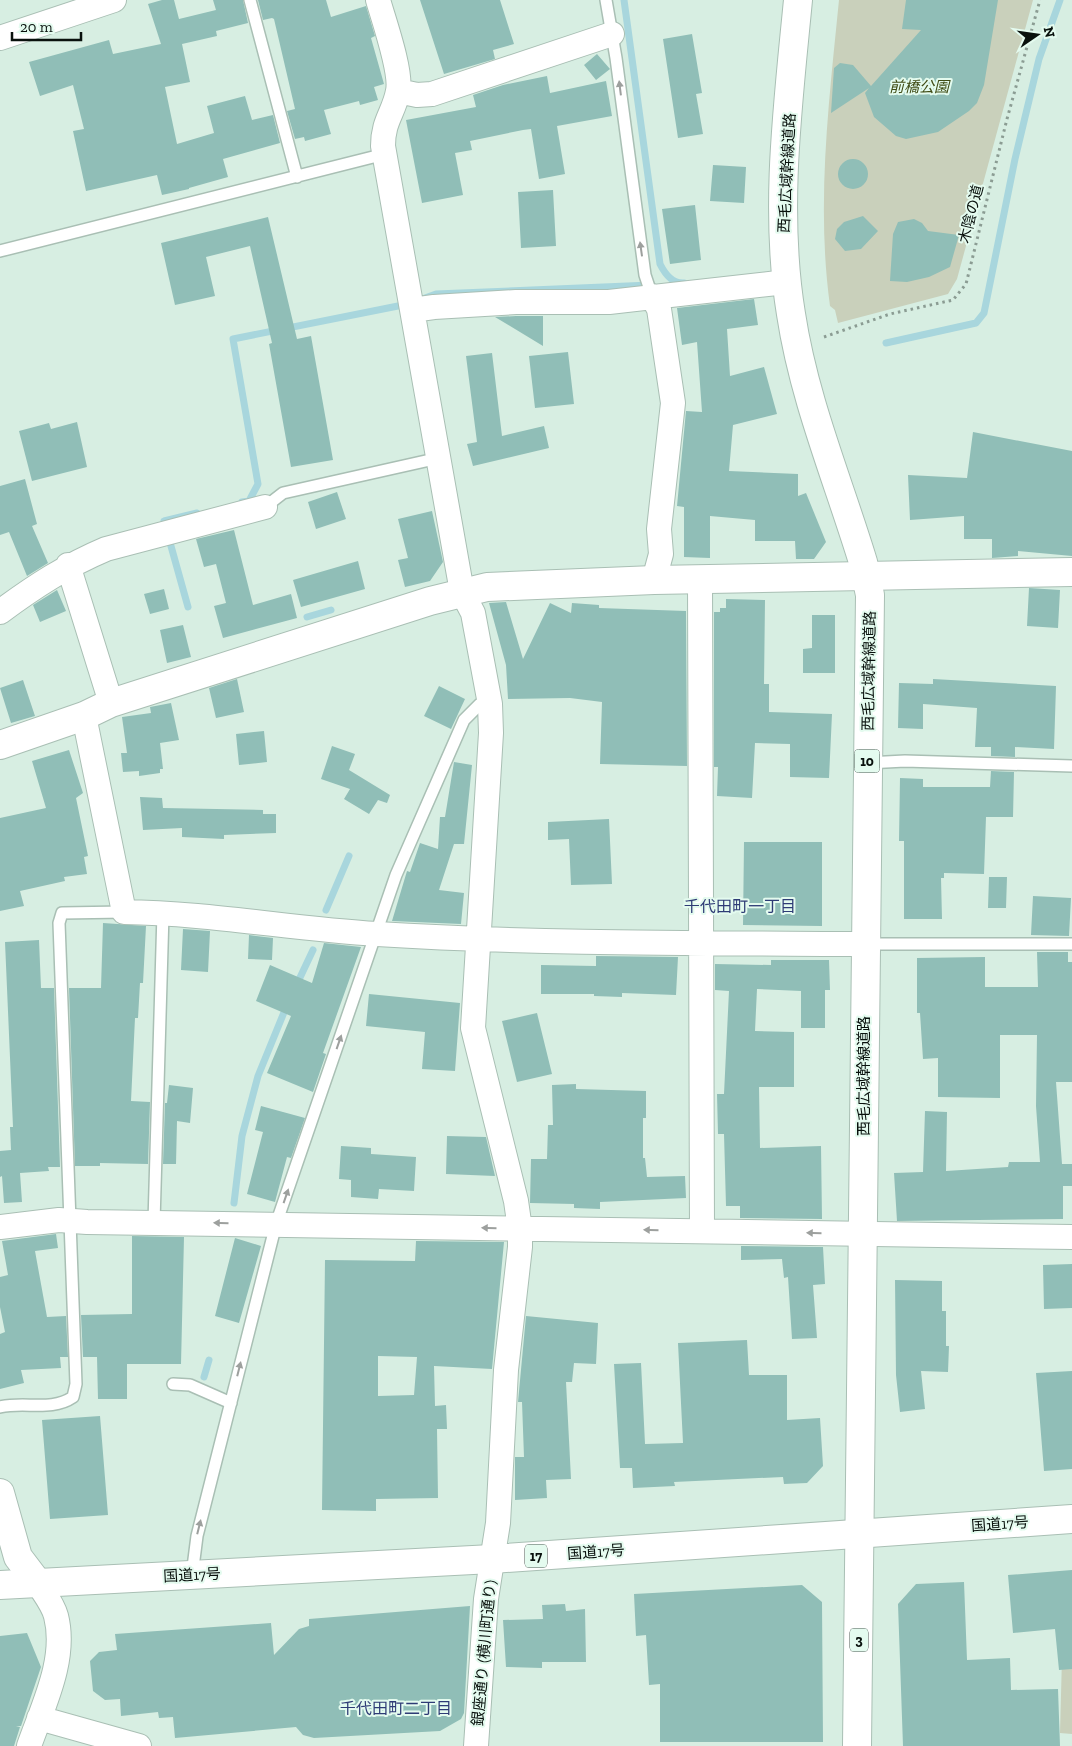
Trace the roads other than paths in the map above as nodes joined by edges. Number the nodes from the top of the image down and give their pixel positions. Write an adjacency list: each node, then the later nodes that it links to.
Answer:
1 (114, 0): 7 (street)
2 (250, 0): 10 (lane)
3 (378, 0): 8 (street)
4 (606, 0): 6 (lane)
5 (798, 0): 12 (main road, 西毛広域幹線道路 / 10)
6 (612, 34): 8 (street); 13 (lane, one-way to 6)
7 (0, 38)
8 (398, 91): 9 (street, 銀座通り (横川町通り))
9 (385, 154): 10 (lane); 14 (street, 銀座通り (横川町通り))
10 (297, 176): 11 (lane)
11 (0, 251)
12 (786, 282): 13 (street); 19 (main road, 西毛広域幹線道路 / 10)
13 (652, 296): 14 (street); 20 (street)
14 (412, 310): 15 (street, 銀座通り (横川町通り))
15 (439, 458): 16 (lane); 22 (street, 銀座通り (横川町通り))
16 (264, 507): 17 (street)
17 (68, 565): 23 (street); 24 (street)
18 (1072, 572): 19 (main road)
19 (866, 577): 21 (main road); 28 (main road, 西毛広域幹線道路 / 10)
20 (654, 580): 21 (main road); 22 (main road)
21 (700, 580): 34 (street)
22 (462, 592): 24 (main road); 25 (street, 銀座通り (横川町通り))
23 (0, 612)
24 (111, 703): 26 (main road)
25 (490, 704): 32 (lane); 33 (street, 銀座通り (横川町通り))
26 (84, 716): 27 (main road); 30 (street)
27 (0, 745)
28 (867, 763): 29 (lane); 35 (main road, 西毛広域幹線道路 / 10)
29 (1072, 766)
30 (124, 912): 31 (street); 37 (lane)
31 (163, 913): 32 (street); 38 (lane)
32 (375, 934): 33 (street); 39 (lane, one-way to 32)
33 (479, 939): 34 (street); 41 (street, 銀座通り (横川町通り))
34 (702, 943): 35 (street); 42 (street)
35 (865, 944): 36 (lane); 43 (main road, 西毛広域幹線道路 / 10)
36 (1072, 944)
37 (69, 1221): 38 (street); 40 (street); 47 (lane)
38 (154, 1222): 39 (street, one-way to 38)
39 (276, 1224): 41 (street, one-way to 39); 46 (lane, one-way to 39)
40 (0, 1227)
41 (520, 1229): 42 (street, one-way to 41); 51 (street, 銀座通り (横川町通り))
42 (702, 1231): 43 (street, one-way to 42)
43 (862, 1235): 44 (street); 50 (main road, 西毛広域幹線道路 / 10)
44 (1072, 1237)
45 (174, 1384): 46 (lane)
46 (231, 1403): 52 (lane, one-way to 46)
47 (0, 1407)
48 (0, 1493): 53 (main road)
49 (1072, 1519): 50 (main road, 国道17号 / 17)
50 (861, 1534): 51 (main road, 国道17号 / 17); 59 (main road, 3)
51 (492, 1560): 52 (main road, 国道17号 / 17); 58 (street, 銀座通り (横川町通り))
52 (192, 1575): 53 (main road, 国道17号 / 17)
53 (37, 1582): 54 (main road, 国道17号 / 17); 55 (street)
54 (0, 1585)
55 (39, 1718): 56 (street); 57 (street)
56 (29, 1746)
57 (139, 1746)
58 (476, 1746)
59 (857, 1746)

